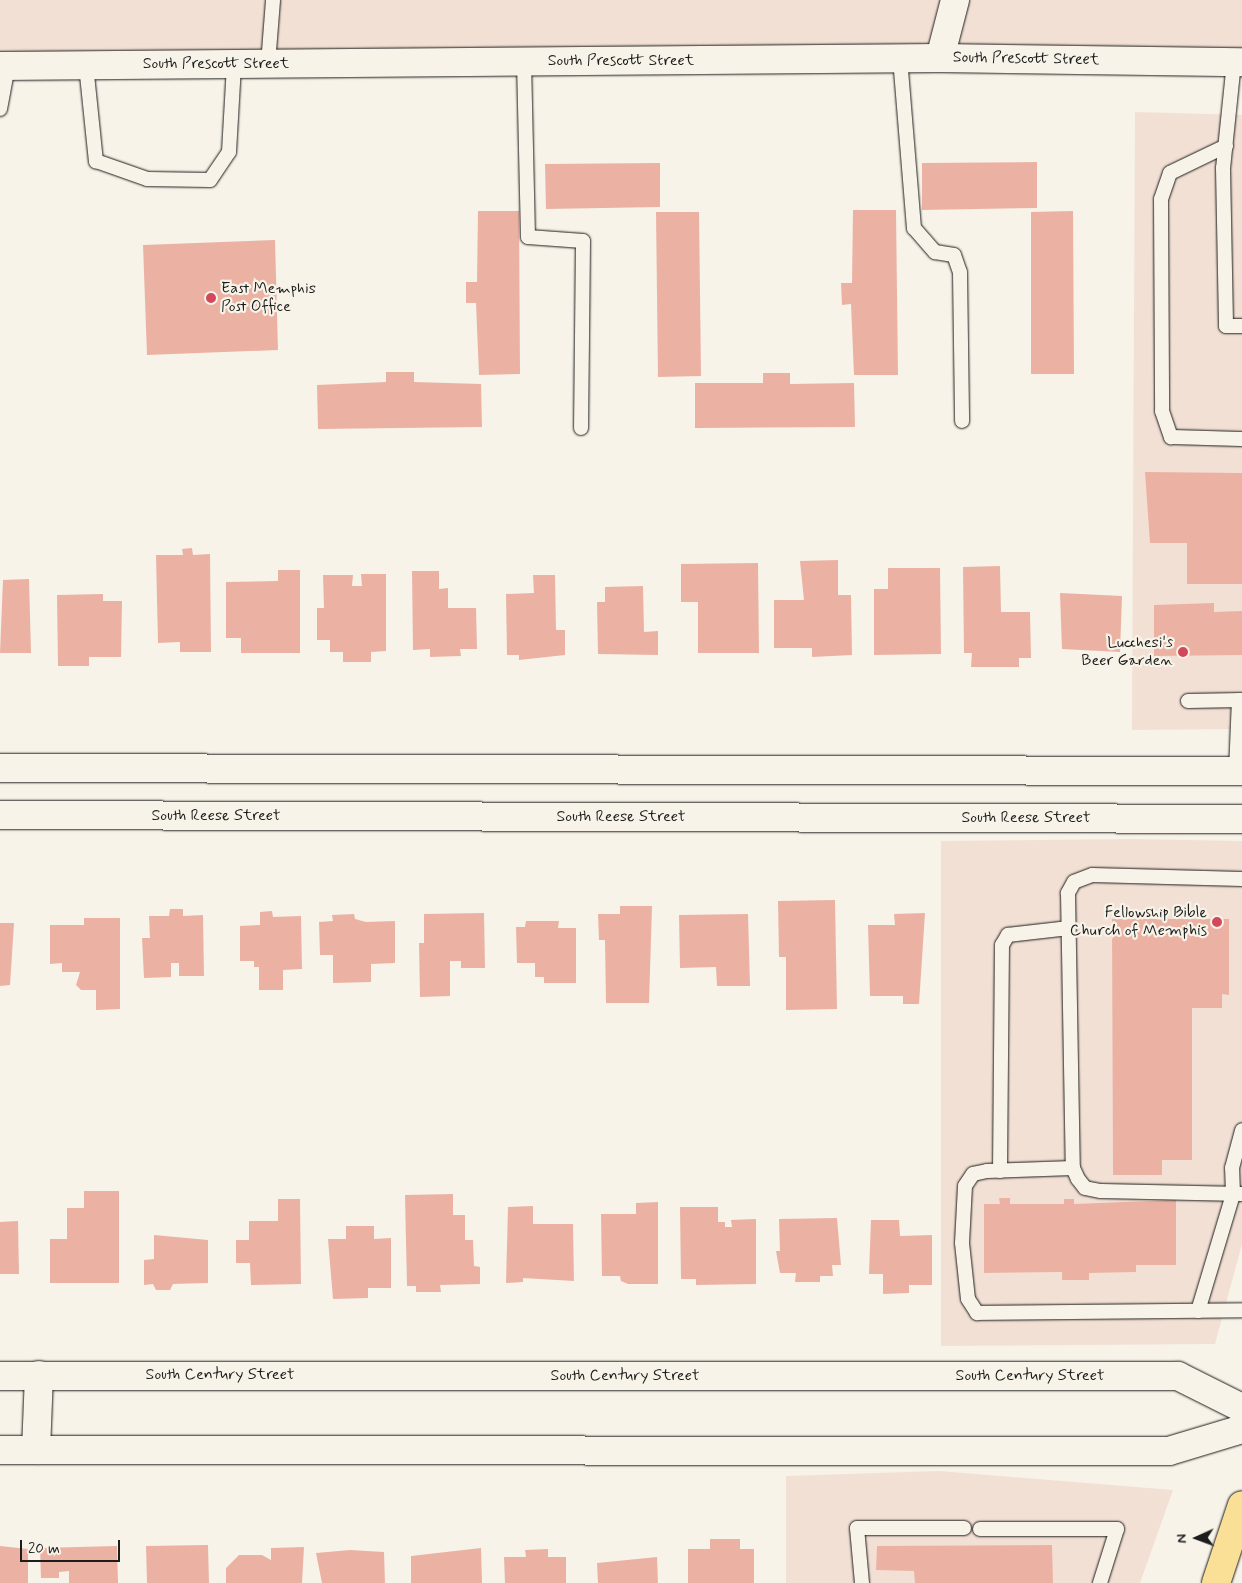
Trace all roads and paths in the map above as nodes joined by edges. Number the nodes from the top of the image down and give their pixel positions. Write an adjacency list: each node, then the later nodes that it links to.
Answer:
1 (274, 0): 8 (lane)
2 (955, 0): 4 (street)
3 (900, 58): 4 (street, South Prescott Street); 5 (street, South Prescott Street); 14 (lane)
4 (940, 58): 6 (street, South Prescott Street)
5 (524, 61): 8 (street, South Prescott Street); 15 (lane)
6 (1238, 62): 12 (lane)
7 (234, 64): 8 (street, South Prescott Street); 9 (street, South Prescott Street); 9 (lane)
8 (268, 64)
9 (86, 65): 10 (street, South Prescott Street)
10 (4, 66): 11 (lane)
11 (0, 109)
12 (1226, 146): 13 (lane); 16 (lane)
13 (1242, 326)
14 (962, 421)
15 (582, 428)
16 (1242, 439)
17 (1240, 700): 18 (lane); 20 (lane)
18 (1188, 701)
19 (0, 768): 20 (street)
20 (1239, 771)
21 (0, 815): 22 (street, South Reese Street)
22 (1242, 819)
23 (1242, 879): 24 (lane)
24 (1069, 928): 26 (lane); 27 (lane)
25 (1242, 1130): 28 (lane)
26 (1073, 1168): 27 (lane); 28 (lane)
27 (1000, 1171): 30 (lane)
28 (1238, 1194): 30 (lane)
29 (1242, 1310): 30 (lane)
30 (1198, 1311)
31 (39, 1375): 32 (street, South Century Street); 33 (street, South Century Street); 36 (street)
32 (0, 1376)
33 (1242, 1408)
34 (1242, 1428): 36 (street)
35 (0, 1450): 36 (street)
36 (36, 1450)
37 (1242, 1505): 42 (main road)
38 (964, 1528): 40 (lane)
39 (980, 1529): 41 (lane)
40 (862, 1583)
41 (1100, 1583)
42 (1216, 1583)

